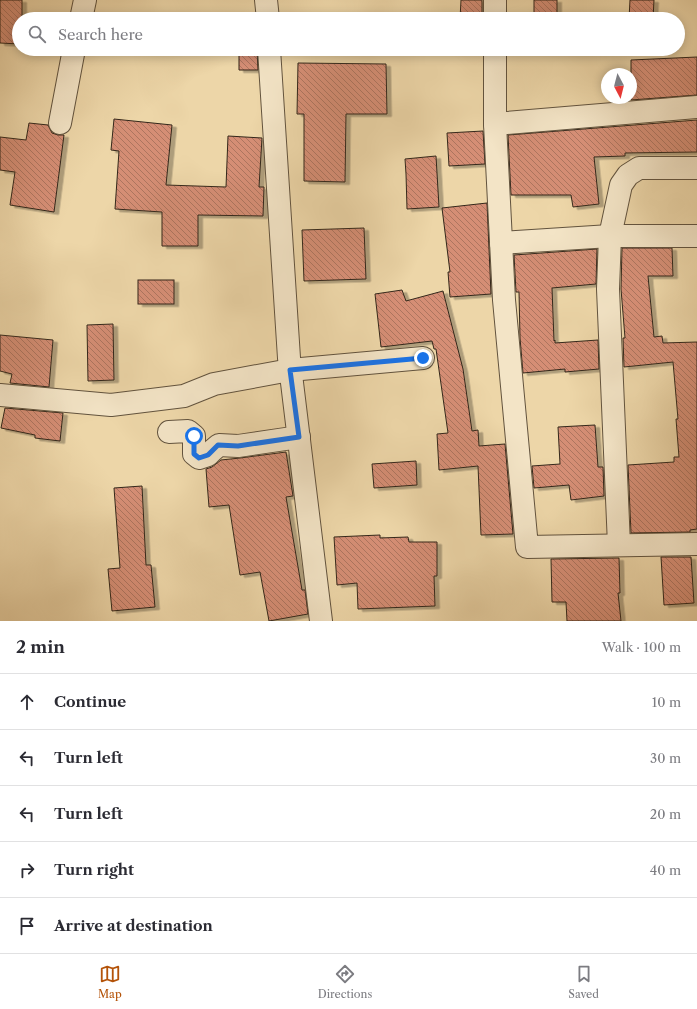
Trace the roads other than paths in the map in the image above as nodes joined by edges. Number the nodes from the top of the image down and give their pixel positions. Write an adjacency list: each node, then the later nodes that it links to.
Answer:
1 (85, 0): 4 (street)
2 (266, 0): 5 (street)
3 (495, 0): 6 (street)
4 (82, 12)
5 (267, 12)
6 (495, 12)
7 (73, 56): 11 (street)
8 (269, 56): 18 (street)
9 (495, 56): 12 (street)
10 (697, 107): 12 (street)
11 (60, 123)
12 (495, 124): 16 (street)
13 (697, 168): 14 (street)
14 (610, 236): 15 (street); 16 (street); 23 (street)
15 (697, 236)
16 (501, 243): 23 (street)
17 (423, 358): 18 (street)
18 (290, 370): 19 (street); 21 (street)
19 (0, 395)
20 (169, 432): 21 (street)
21 (299, 437): 24 (street)
22 (697, 544): 23 (street)
23 (619, 545)
24 (321, 621)

